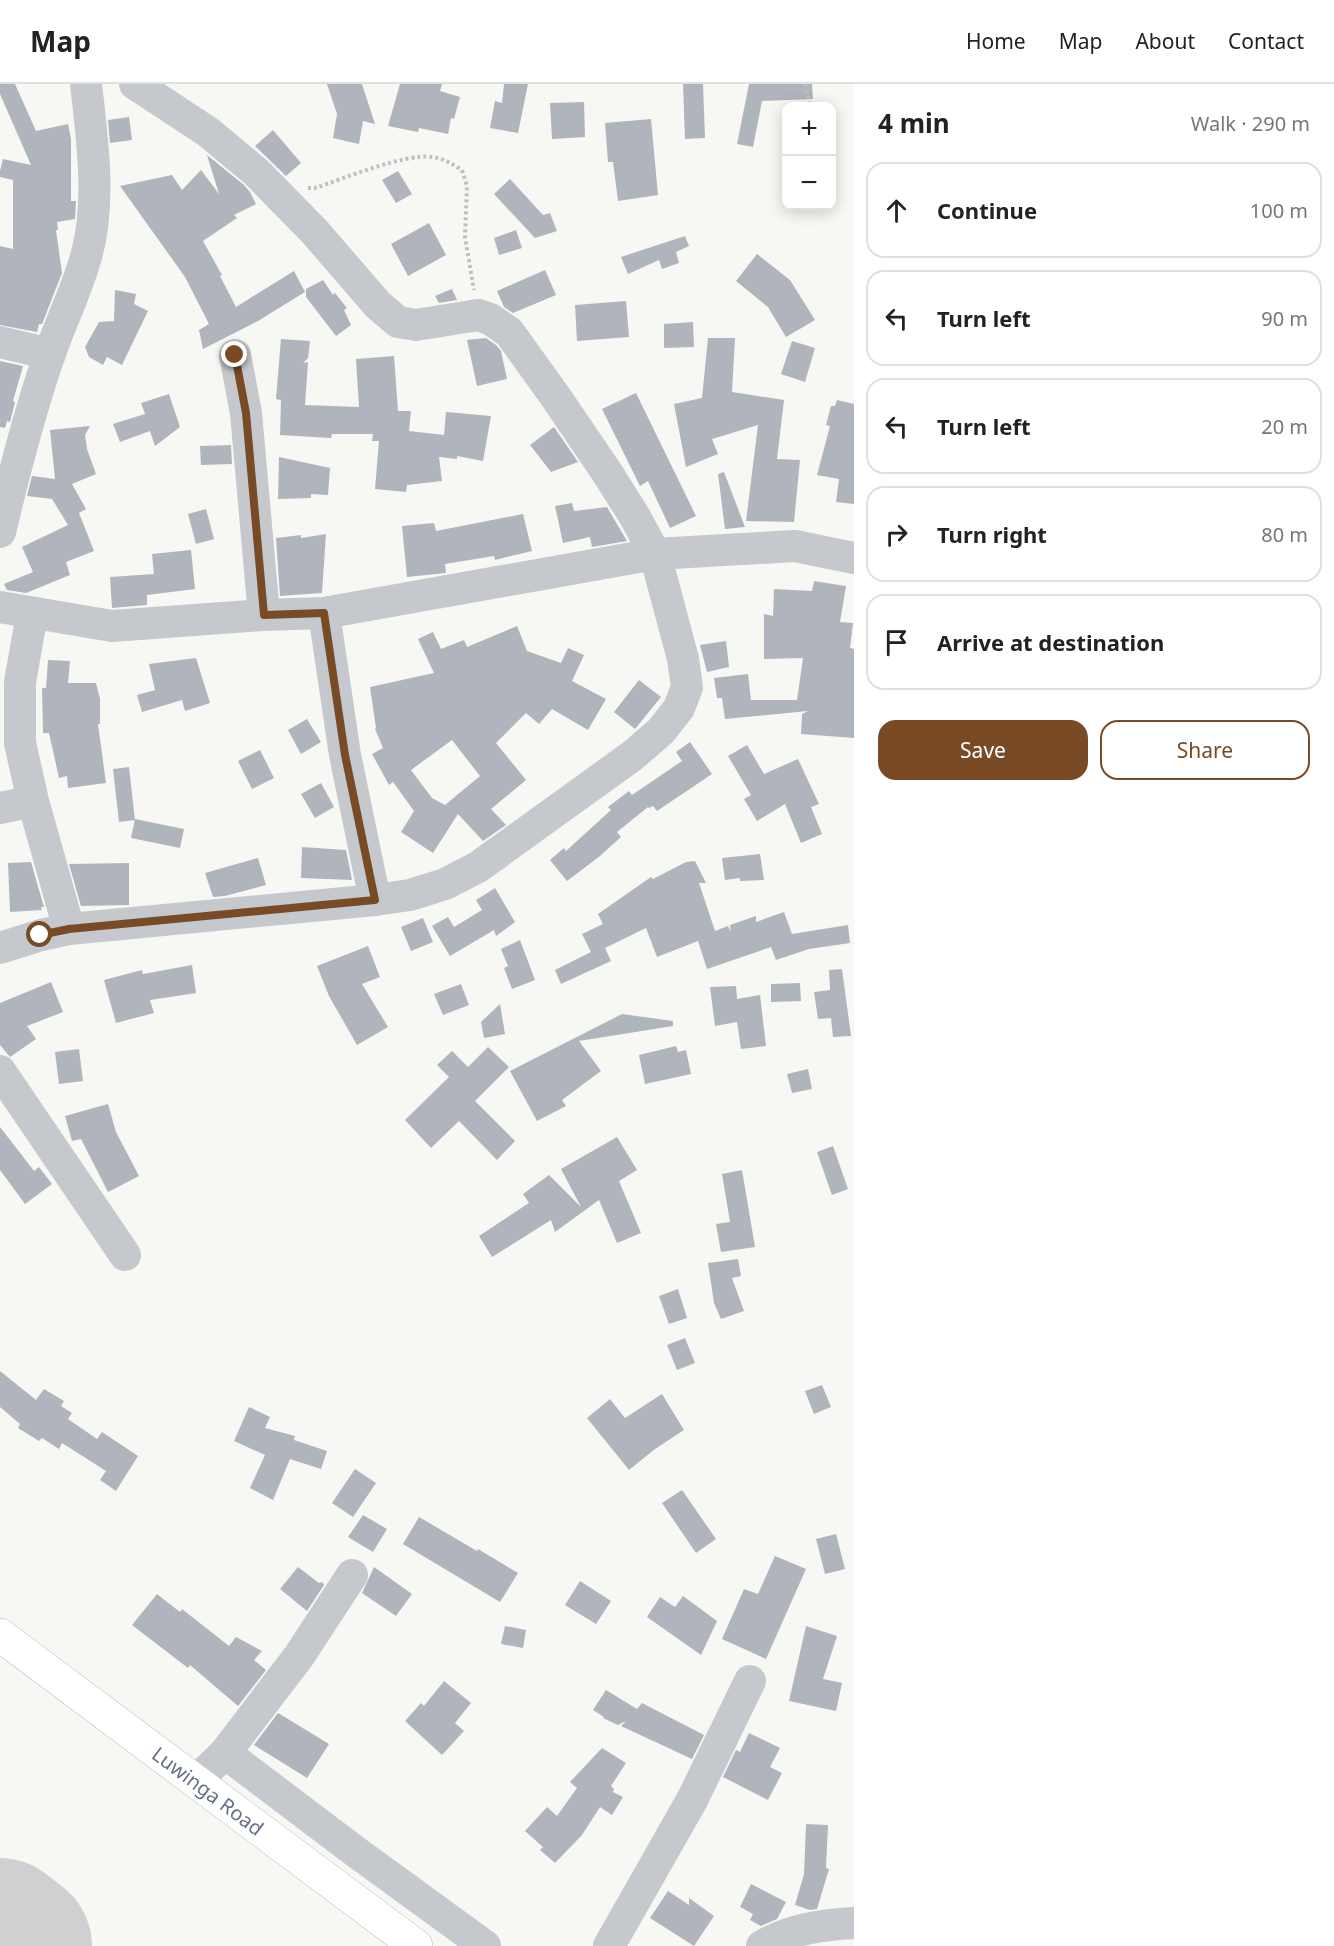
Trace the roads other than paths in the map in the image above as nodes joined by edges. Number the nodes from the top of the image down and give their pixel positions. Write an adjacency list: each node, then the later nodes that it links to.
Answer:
1 (86, 84): 4 (street)
2 (135, 84): 7 (street)
3 (0, 342): 4 (street)
4 (50, 354): 6 (street)
5 (235, 355): 12 (street)
6 (0, 532)
7 (655, 554): 8 (street); 10 (street); 15 (street)
8 (854, 558)
9 (0, 607): 11 (street)
10 (324, 613): 12 (street); 15 (street)
11 (32, 614): 12 (street); 13 (street)
12 (264, 615)
13 (33, 801): 14 (street); 16 (street)
14 (0, 808)
15 (375, 900): 16 (street)
16 (69, 929): 17 (street)
17 (0, 948)
18 (0, 1071): 19 (street)
19 (125, 1255)
20 (352, 1575): 23 (street)
21 (0, 1635): 24 (highway, Luwinga Road)
22 (750, 1681): 28 (street)
23 (225, 1753): 24 (street); 27 (street)
24 (196, 1781): 26 (highway, Luwinga Road)
25 (854, 1923): 29 (street)
26 (416, 1946)
27 (485, 1946)
28 (609, 1946)
29 (762, 1946)

